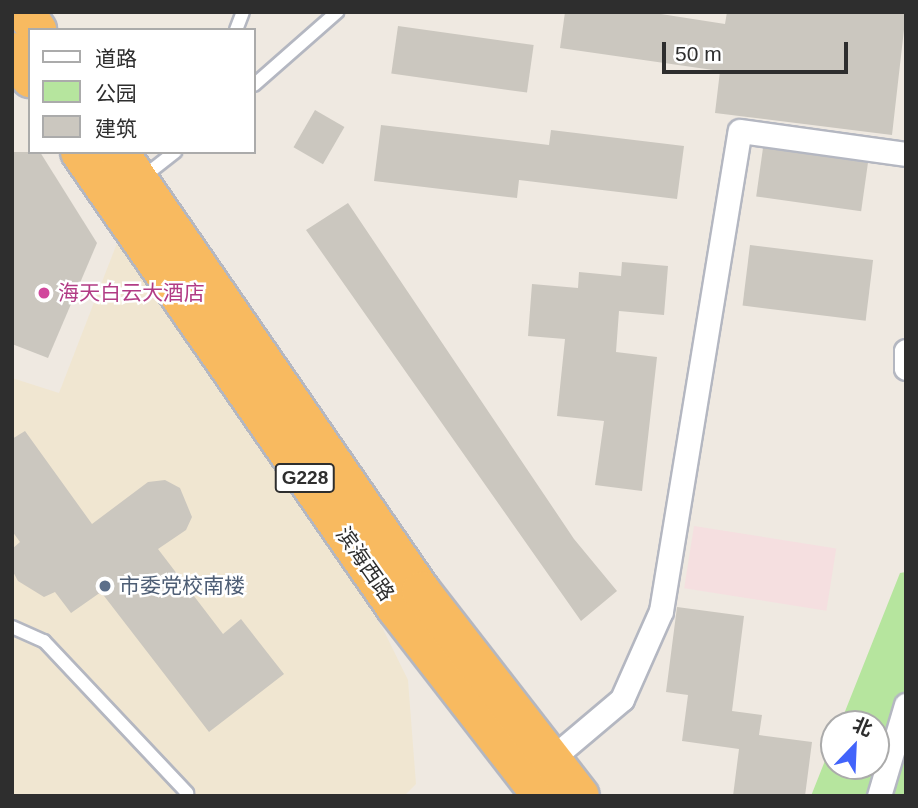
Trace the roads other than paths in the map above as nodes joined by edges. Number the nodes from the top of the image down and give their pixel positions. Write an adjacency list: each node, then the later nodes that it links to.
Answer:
1 (25, 12): 3 (highway)
2 (337, 12): 6 (lane)
3 (36, 28)
4 (12, 51): 5 (highway)
5 (28, 75)
6 (256, 83)
7 (82, 154): 10 (highway, 滨海西路 / G228)
8 (171, 154): 10 (lane)
9 (906, 154): 15 (street)
10 (123, 178): 15 (highway, 滨海西路 / G228)
11 (906, 351): 12 (street)
12 (906, 368)
13 (12, 627): 16 (lane)
14 (906, 705): 18 (street)
15 (540, 777): 17 (highway, 滨海西路 / G228)
16 (187, 793)
17 (580, 796)
18 (878, 796)

